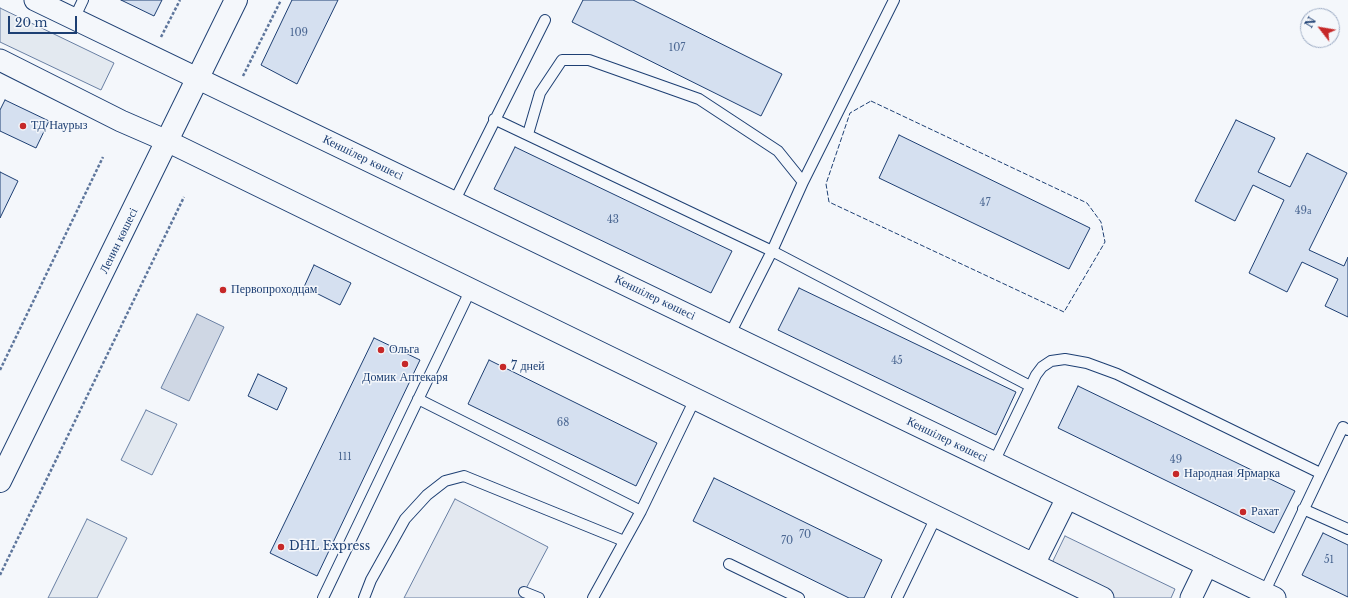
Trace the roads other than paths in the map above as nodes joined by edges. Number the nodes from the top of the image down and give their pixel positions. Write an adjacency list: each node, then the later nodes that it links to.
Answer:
1 (35, 0): 5 (street, Кеншілер көшесі)
2 (83, 0): 5 (lane)
3 (236, 0): 8 (main road, Ленин көшесі)
4 (894, 0): 12 (lane)
5 (74, 19): 8 (street, Кеншілер көшесі)
6 (545, 20): 9 (lane)
7 (0, 60): 11 (street)
8 (198, 78): 11 (main road, Ленин көшесі); 13 (street, Кеншілер көшесі)
9 (494, 119): 10 (lane); 13 (lane)
10 (528, 134): 12 (lane); 14 (lane)
11 (167, 141): 15 (street); 23 (main road, Ленин көшесі)
12 (803, 182): 14 (lane)
13 (454, 202): 16 (street, Кеншілер көшесі)
14 (772, 251): 16 (lane); 17 (lane)
15 (471, 289): 18 (lane); 19 (street)
16 (730, 334): 21 (street, Кеншілер көшесі)
17 (1030, 386): 21 (lane); 22 (lane)
18 (418, 399): 26 (lane); 35 (lane)
19 (695, 399): 26 (lane); 27 (street)
20 (1348, 430): 22 (lane)
21 (994, 462): 24 (street, Кеншілер көшесі)
22 (1320, 473): 25 (lane)
23 (0, 480)
24 (1067, 498): 31 (street); 32 (street, Кеншілер көшесі)
25 (1303, 509): 28 (lane); 34 (lane)
26 (641, 511): 29 (lane)
27 (936, 517): 31 (street); 40 (lane)
28 (1348, 529)
29 (624, 541): 36 (lane); 38 (lane)
30 (729, 564): 39 (lane)
31 (1034, 564): 41 (street)
32 (1207, 565): 34 (street, Кеншілер көшесі); 42 (street)
33 (524, 592): 37 (lane)
34 (1269, 596)
35 (323, 598)
36 (364, 598)
37 (539, 598)
38 (593, 598)
39 (799, 598)
40 (896, 598)
41 (1103, 598)
42 (1191, 598)

